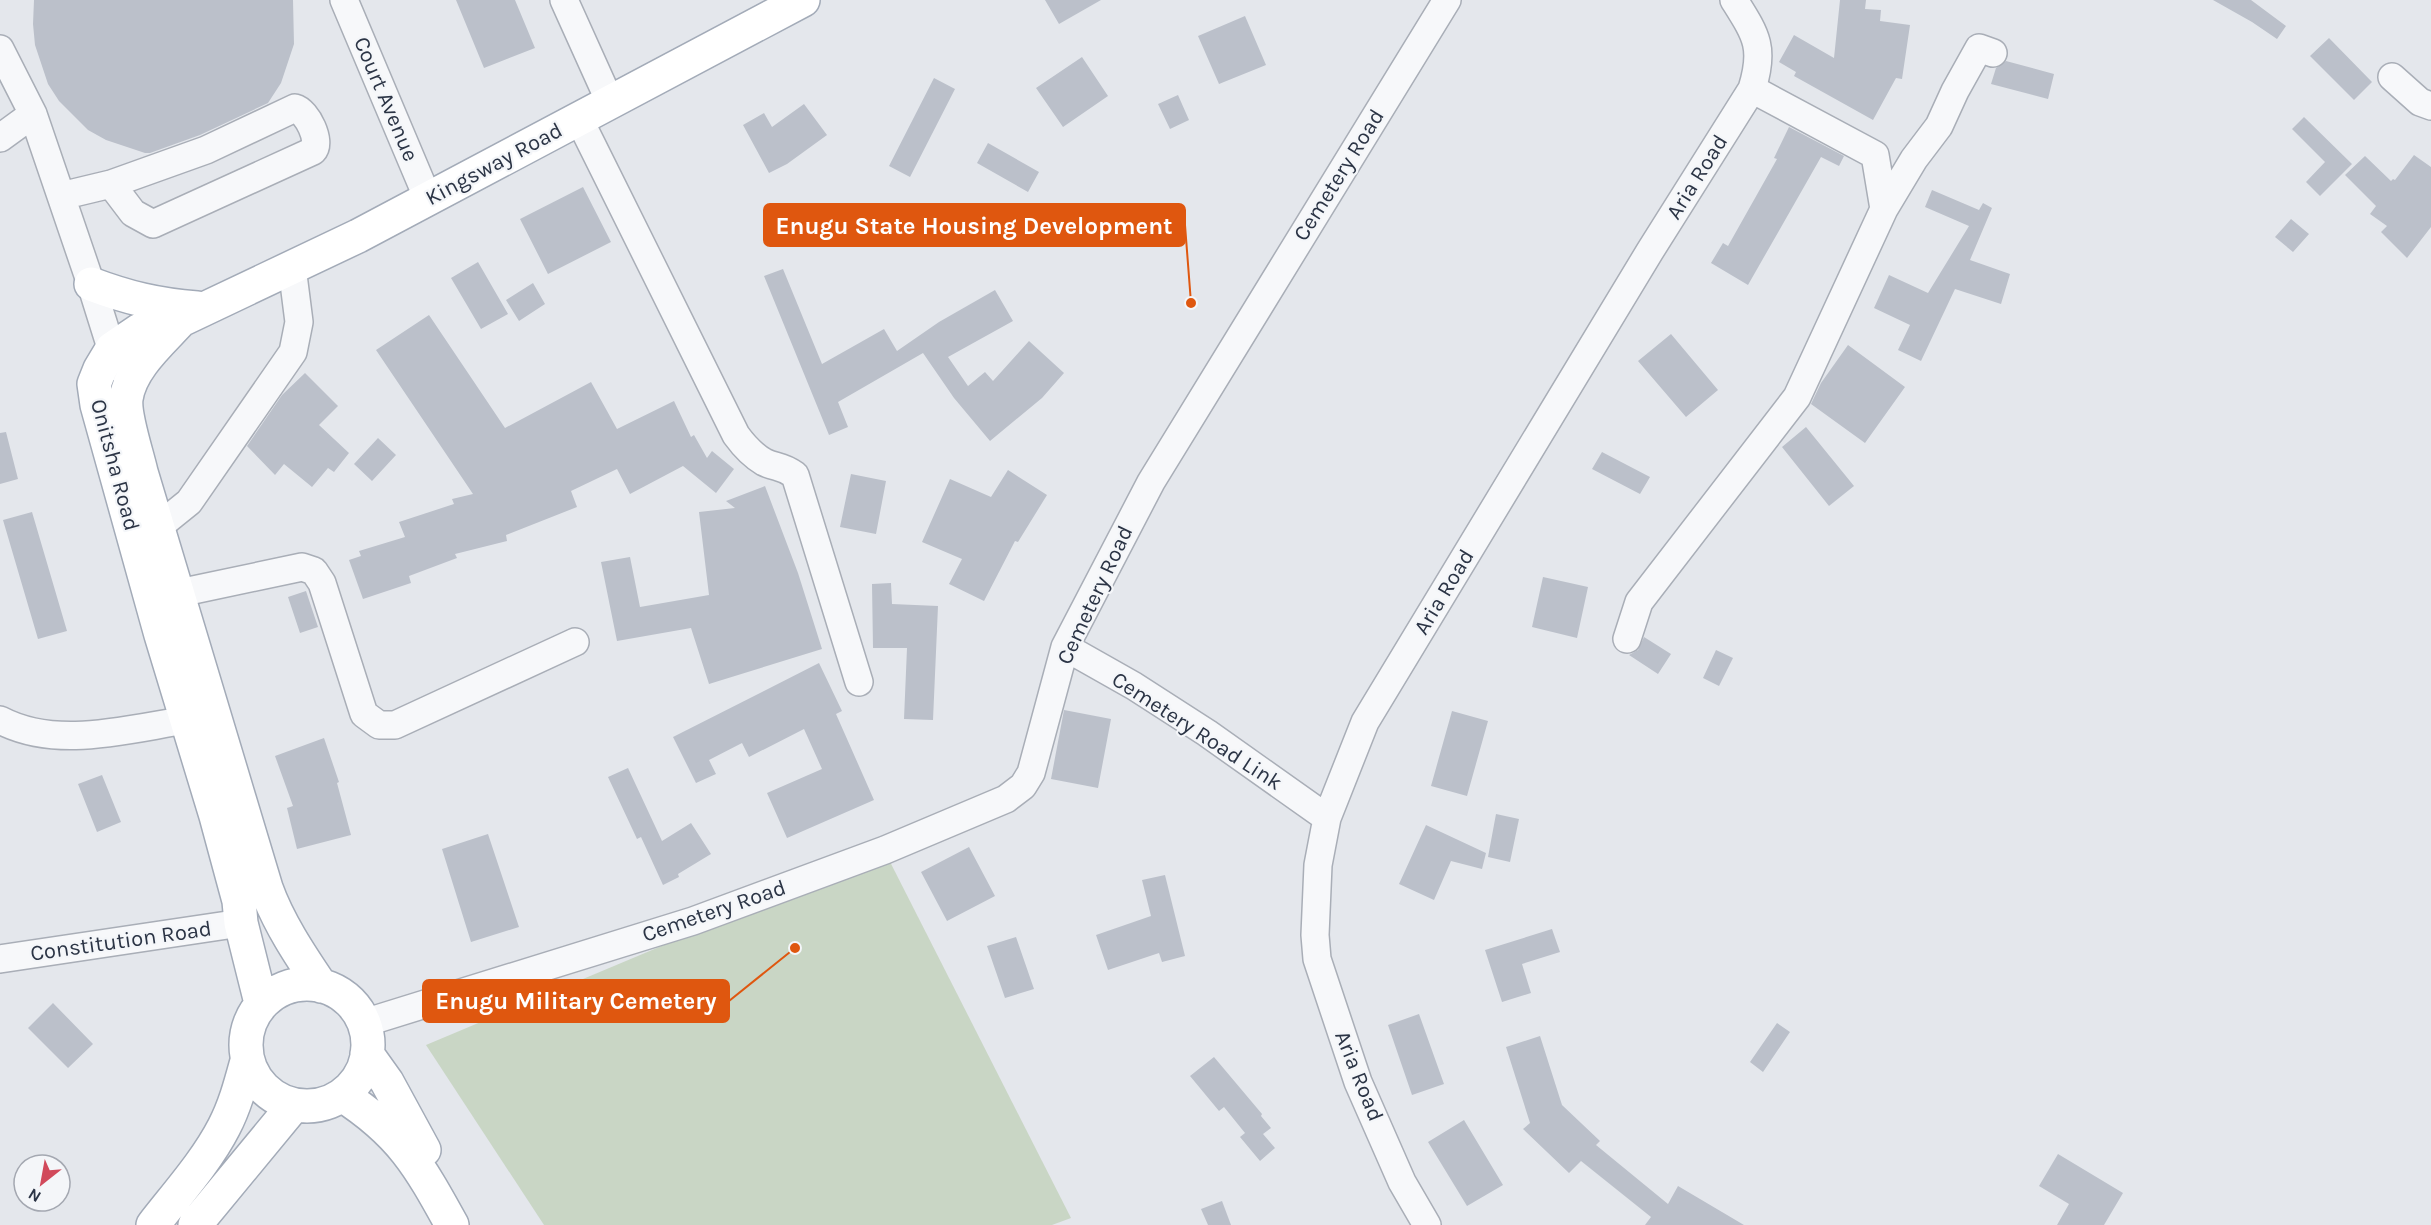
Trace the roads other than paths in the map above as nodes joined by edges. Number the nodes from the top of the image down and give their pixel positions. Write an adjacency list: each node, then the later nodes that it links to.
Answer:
1 (344, 0): 17 (street, Court Avenue)
2 (564, 0): 10 (street)
3 (803, 0): 10 (main road, Kingsway Road)
4 (1447, 0): 28 (street, Cemetery Road)
5 (1734, 0): 9 (street, Aria Road)
6 (0, 49): 12 (street)
7 (1993, 53): 18 (street)
8 (2392, 77): 11 (street)
9 (1752, 89): 18 (street); 32 (street, Aria Road)
10 (610, 102): 13 (main road, Kingsway Road)
11 (2431, 106)
12 (33, 114): 14 (street); 16 (street)
13 (579, 119): 17 (main road, Kingsway Road); 29 (street)
14 (0, 138)
15 (111, 184): 15 (street); 16 (street)
16 (61, 196): 20 (street)
17 (428, 199): 19 (main road, Kingsway Road)
18 (1884, 209): 26 (street)
19 (292, 267): 21 (main road, Kingsway Road); 24 (street)
20 (92, 284): 21 (main road); 22 (street)
21 (191, 314): 22 (main road, Onitsha Road); 23 (main road, Onitsha Road)
22 (112, 350): 23 (street); 31 (main road, Onitsha Road)
23 (126, 400): 24 (main road, Onitsha Road)
24 (158, 527): 25 (main road, Onitsha Road)
25 (179, 593): 27 (street); 35 (main road, Onitsha Road)
26 (1627, 639)
27 (575, 642)
28 (1065, 647): 32 (street, Cemetery Road Link); 37 (street, Cemetery Road)
29 (859, 682)
30 (0, 720): 31 (street)
31 (187, 720): 33 (main road, Onitsha Road)
32 (1327, 818): 45 (street, Aria Road)
33 (241, 923): 34 (street, Constitution Road); 36 (main road, Onitsha Road)
34 (0, 959)
35 (321, 986): 36 (main road); 37 (main road)
36 (261, 1003): 38 (main road)
37 (366, 1039): 39 (main road); 41 (main road)
38 (247, 1061): 40 (main road); 42 (main road)
39 (342, 1095): 40 (main road); 41 (main road)
40 (294, 1105): 43 (main road)
41 (435, 1193): 44 (main road)
42 (153, 1225)
43 (195, 1225)
44 (452, 1225)
45 (1427, 1225)

